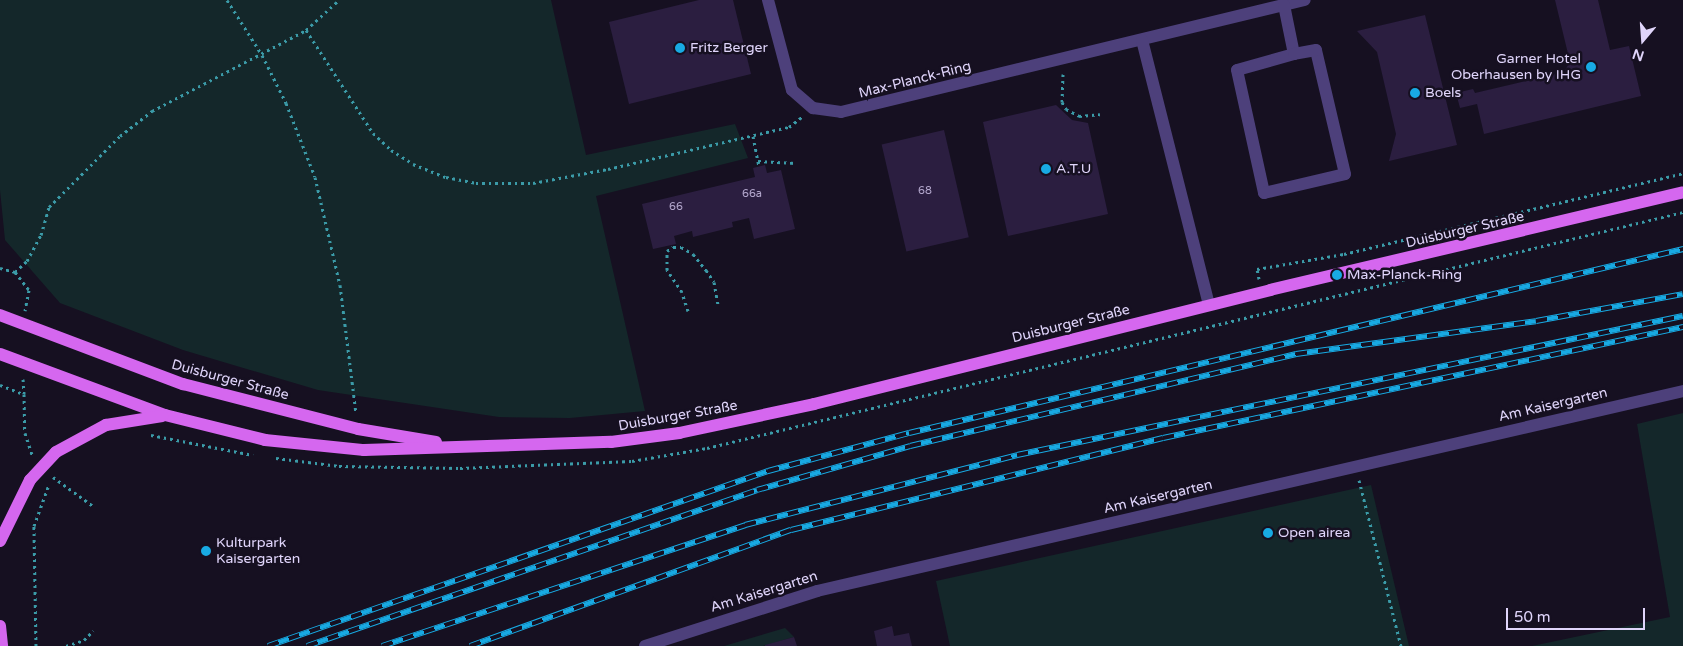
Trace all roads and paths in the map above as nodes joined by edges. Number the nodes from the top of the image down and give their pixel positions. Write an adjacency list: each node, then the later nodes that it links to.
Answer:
1 (227, 0): 9 (path)
2 (338, 0): 6 (path)
3 (768, 0): 11 (street)
4 (1305, 0): 5 (street, Max-Planck-Ring)
5 (1286, 3): 7 (street, Max-Planck-Ring); 8 (street)
6 (306, 30): 9 (path); 13 (path)
7 (1142, 40): 10 (street, Max-Planck-Ring); 21 (street)
8 (1294, 54): 8 (street)
9 (262, 55): 19 (path); 29 (path)
10 (1060, 60): 11 (street, Max-Planck-Ring); 12 (path)
11 (813, 108): 13 (path)
12 (1100, 114)
13 (753, 136): 14 (path)
14 (758, 161): 15 (path); 16 (path)
15 (796, 163)
16 (759, 167)
17 (1683, 192): 21 (main road, Duisburger Straße)
18 (1683, 212): 24 (path)
19 (15, 272)
20 (718, 304): 22 (path)
21 (1209, 305): 30 (main road, Duisburger Straße)
22 (688, 311)
23 (0, 315): 29 (main road, Duisburger Straße)
24 (1253, 317)
25 (0, 354): 28 (main road, Duisburger Straße)
26 (0, 385): 32 (path)
27 (1683, 391): 31 (street, Am Kaisergarten)
28 (165, 415): 30 (main road, Duisburger Straße); 32 (main road)
29 (358, 429): 30 (main road, Duisburger Straße)
30 (461, 446)
31 (1356, 467): 42 (street, Am Kaisergarten); 43 (path)
32 (40, 468): 34 (path); 36 (main road)
33 (56, 473): 34 (path)
34 (52, 476): 35 (path); 40 (path)
35 (93, 506)
36 (0, 541)
37 (0, 626): 39 (main road)
38 (93, 631): 41 (path)
39 (2, 646)
40 (36, 646)
41 (66, 646)
42 (645, 646)
43 (1401, 646)

